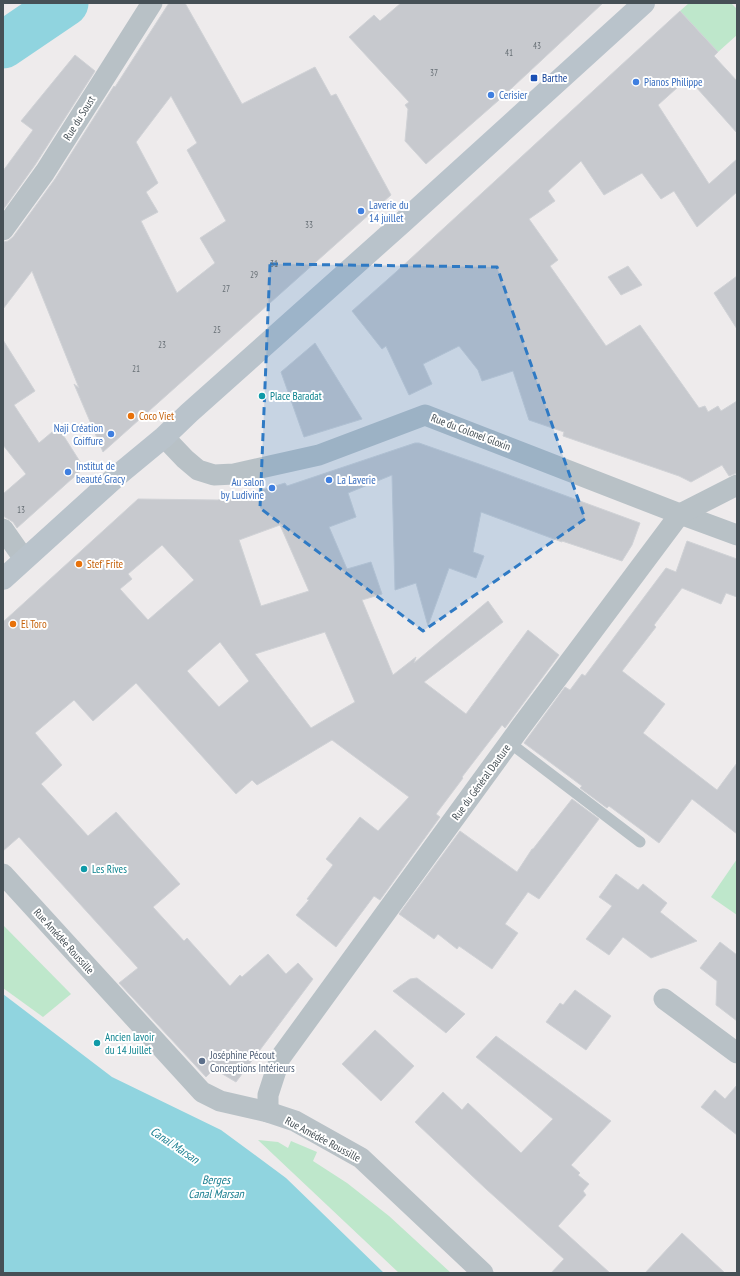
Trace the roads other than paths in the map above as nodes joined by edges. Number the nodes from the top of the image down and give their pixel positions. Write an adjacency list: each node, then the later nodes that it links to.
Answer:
1 (152, 3): 3 (street, Rue du Soust)
2 (644, 3): 4 (main road)
3 (3, 230)
4 (164, 437): 6 (street, Rue du Colonel Gloxin); 9 (main road)
5 (737, 485): 6 (street, Rue du Général Dauture)
6 (680, 514): 8 (street, Rue du Colonel Gloxin); 11 (street, Rue du Général Dauture)
7 (3, 529): 9 (street)
8 (737, 535)
9 (24, 559): 10 (main road)
10 (3, 579)
11 (510, 743): 12 (lane); 16 (street, Rue du Général Dauture)
12 (640, 842)
13 (3, 874): 16 (street, Rue Amédée Roussille)
14 (664, 999): 15 (street)
15 (737, 1053)
16 (268, 1112): 17 (street, Rue Amédée Roussille)
17 (483, 1273)

